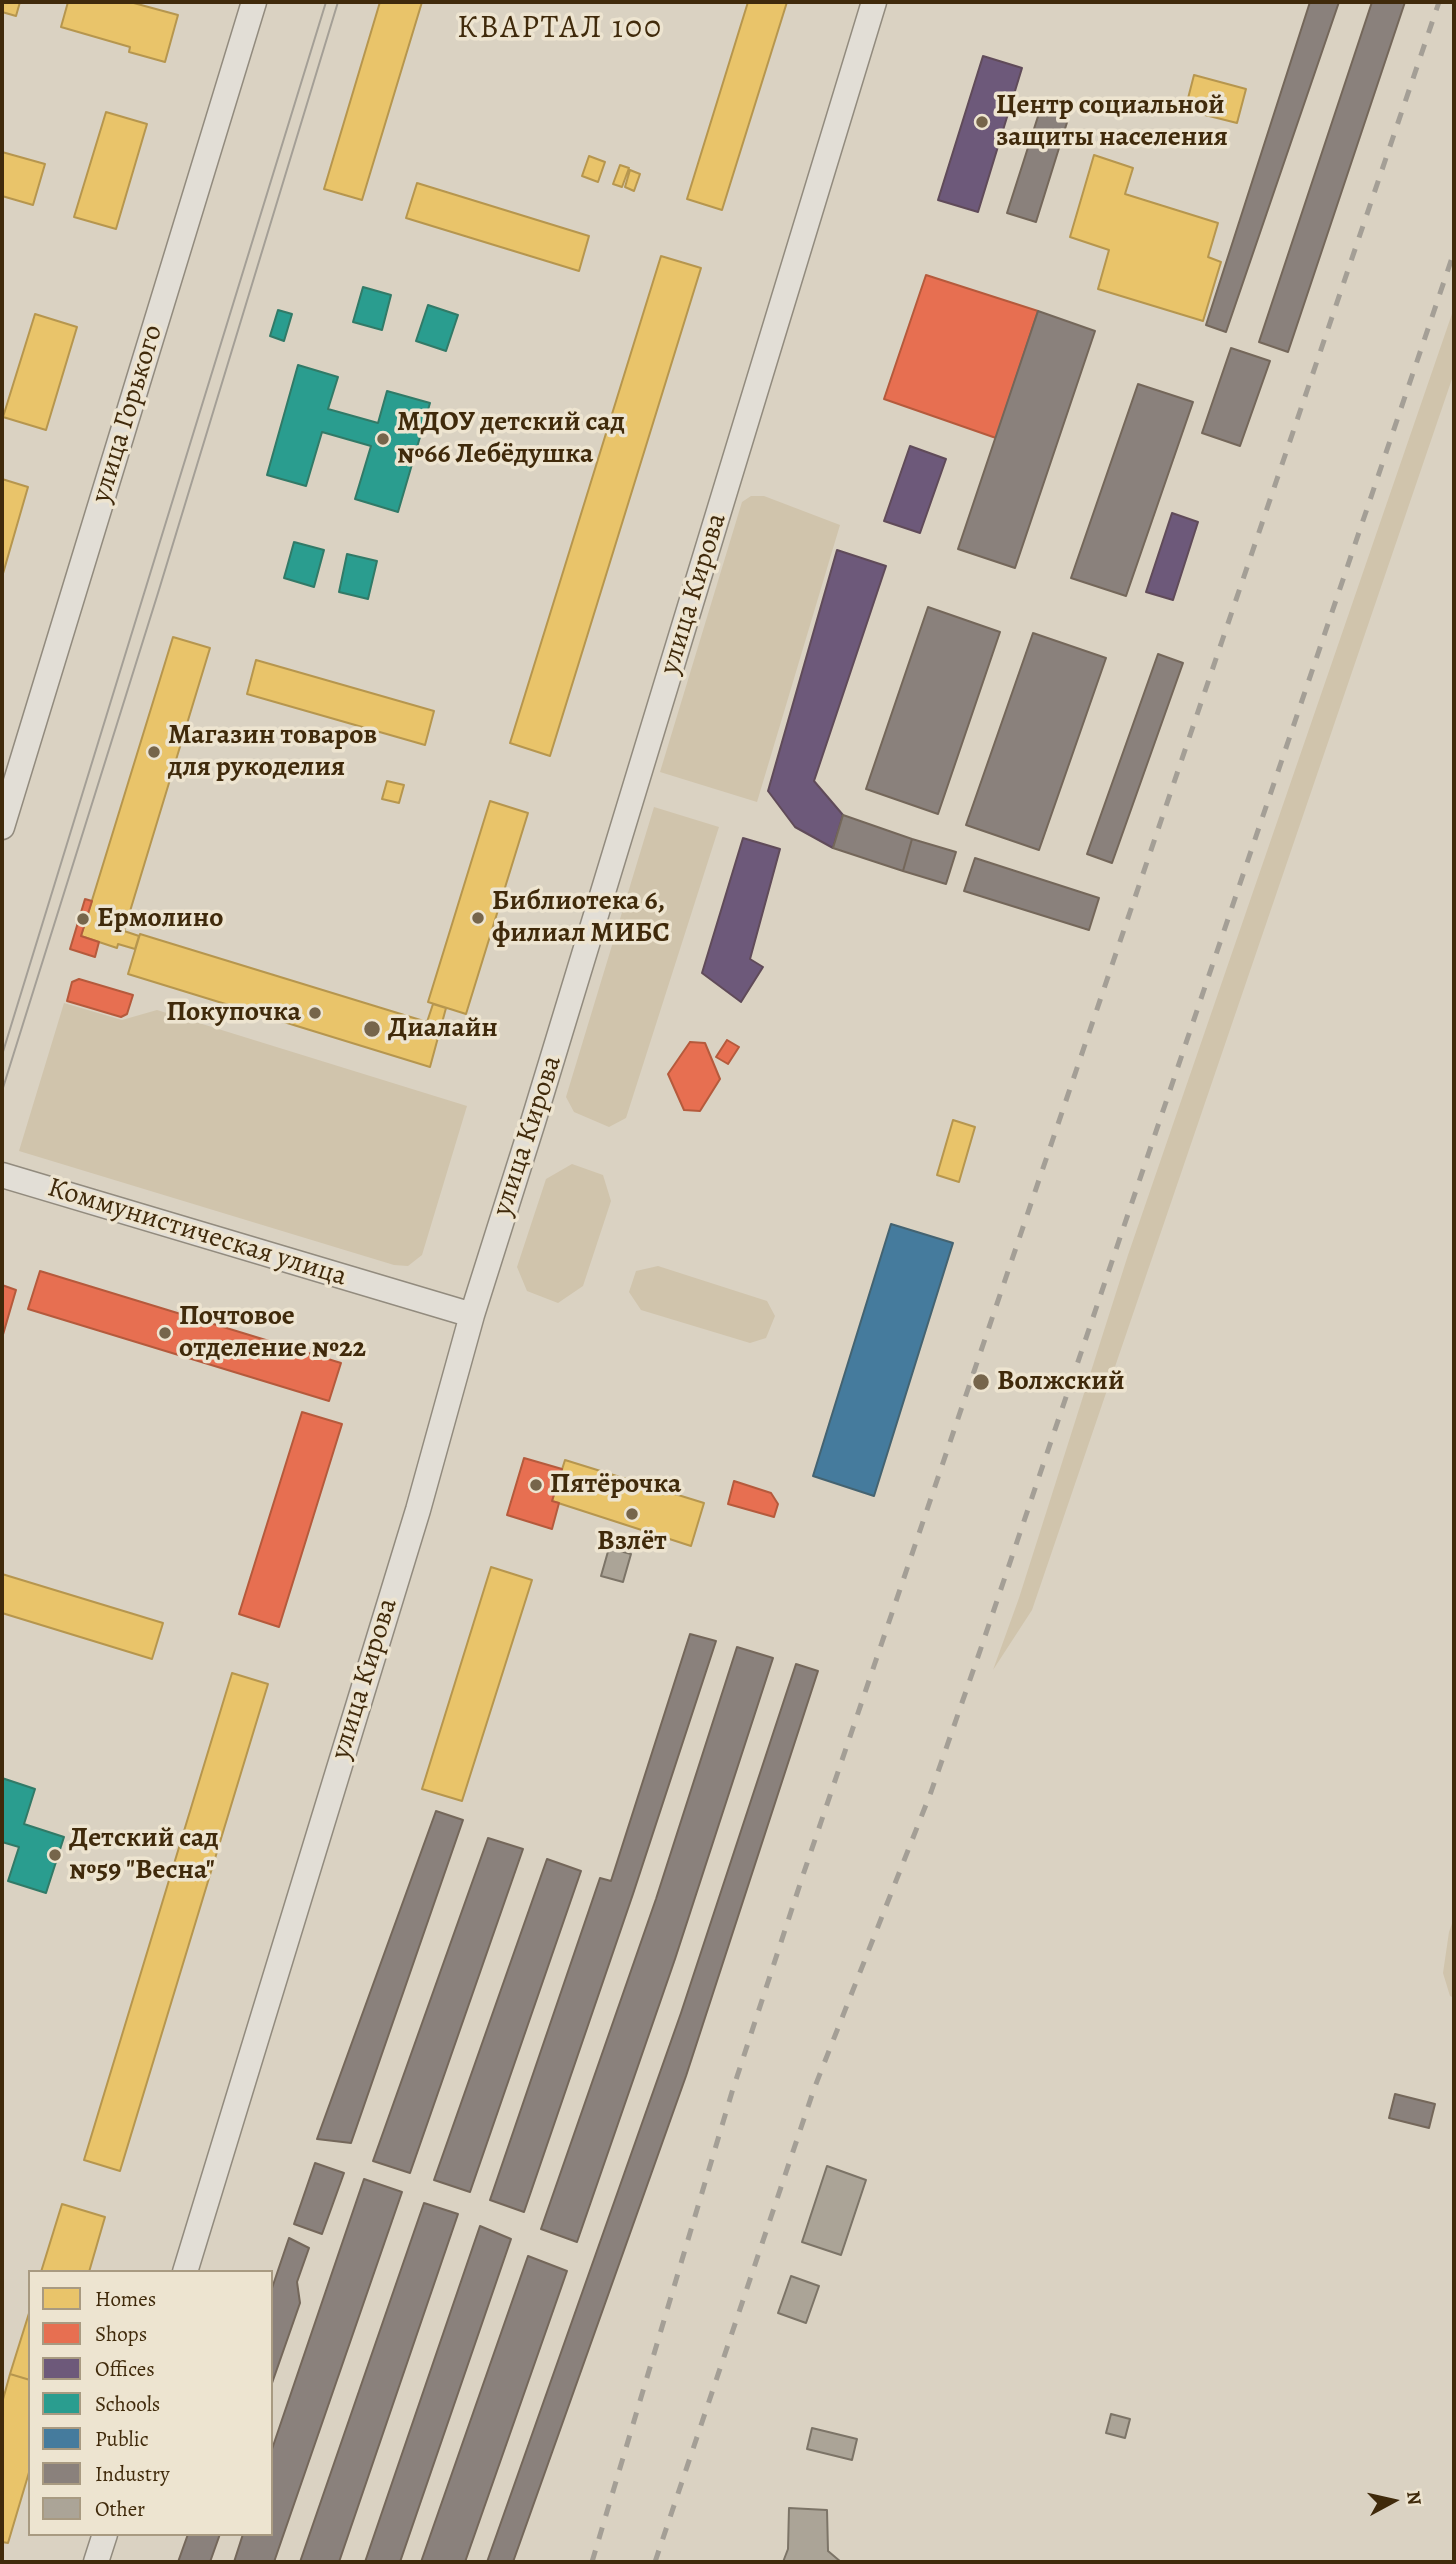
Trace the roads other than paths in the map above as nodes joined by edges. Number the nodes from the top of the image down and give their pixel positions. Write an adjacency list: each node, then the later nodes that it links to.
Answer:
1 (254, 2): 3 (street, улица Горького)
2 (874, 2): 5 (street, улица Кирова)
3 (2, 827)
4 (2, 1175): 5 (street, Коммунистическая улица)
5 (472, 1315): 6 (street, улица Кирова)
6 (186, 2270)
7 (104, 2536): 8 (street)
8 (96, 2562)

